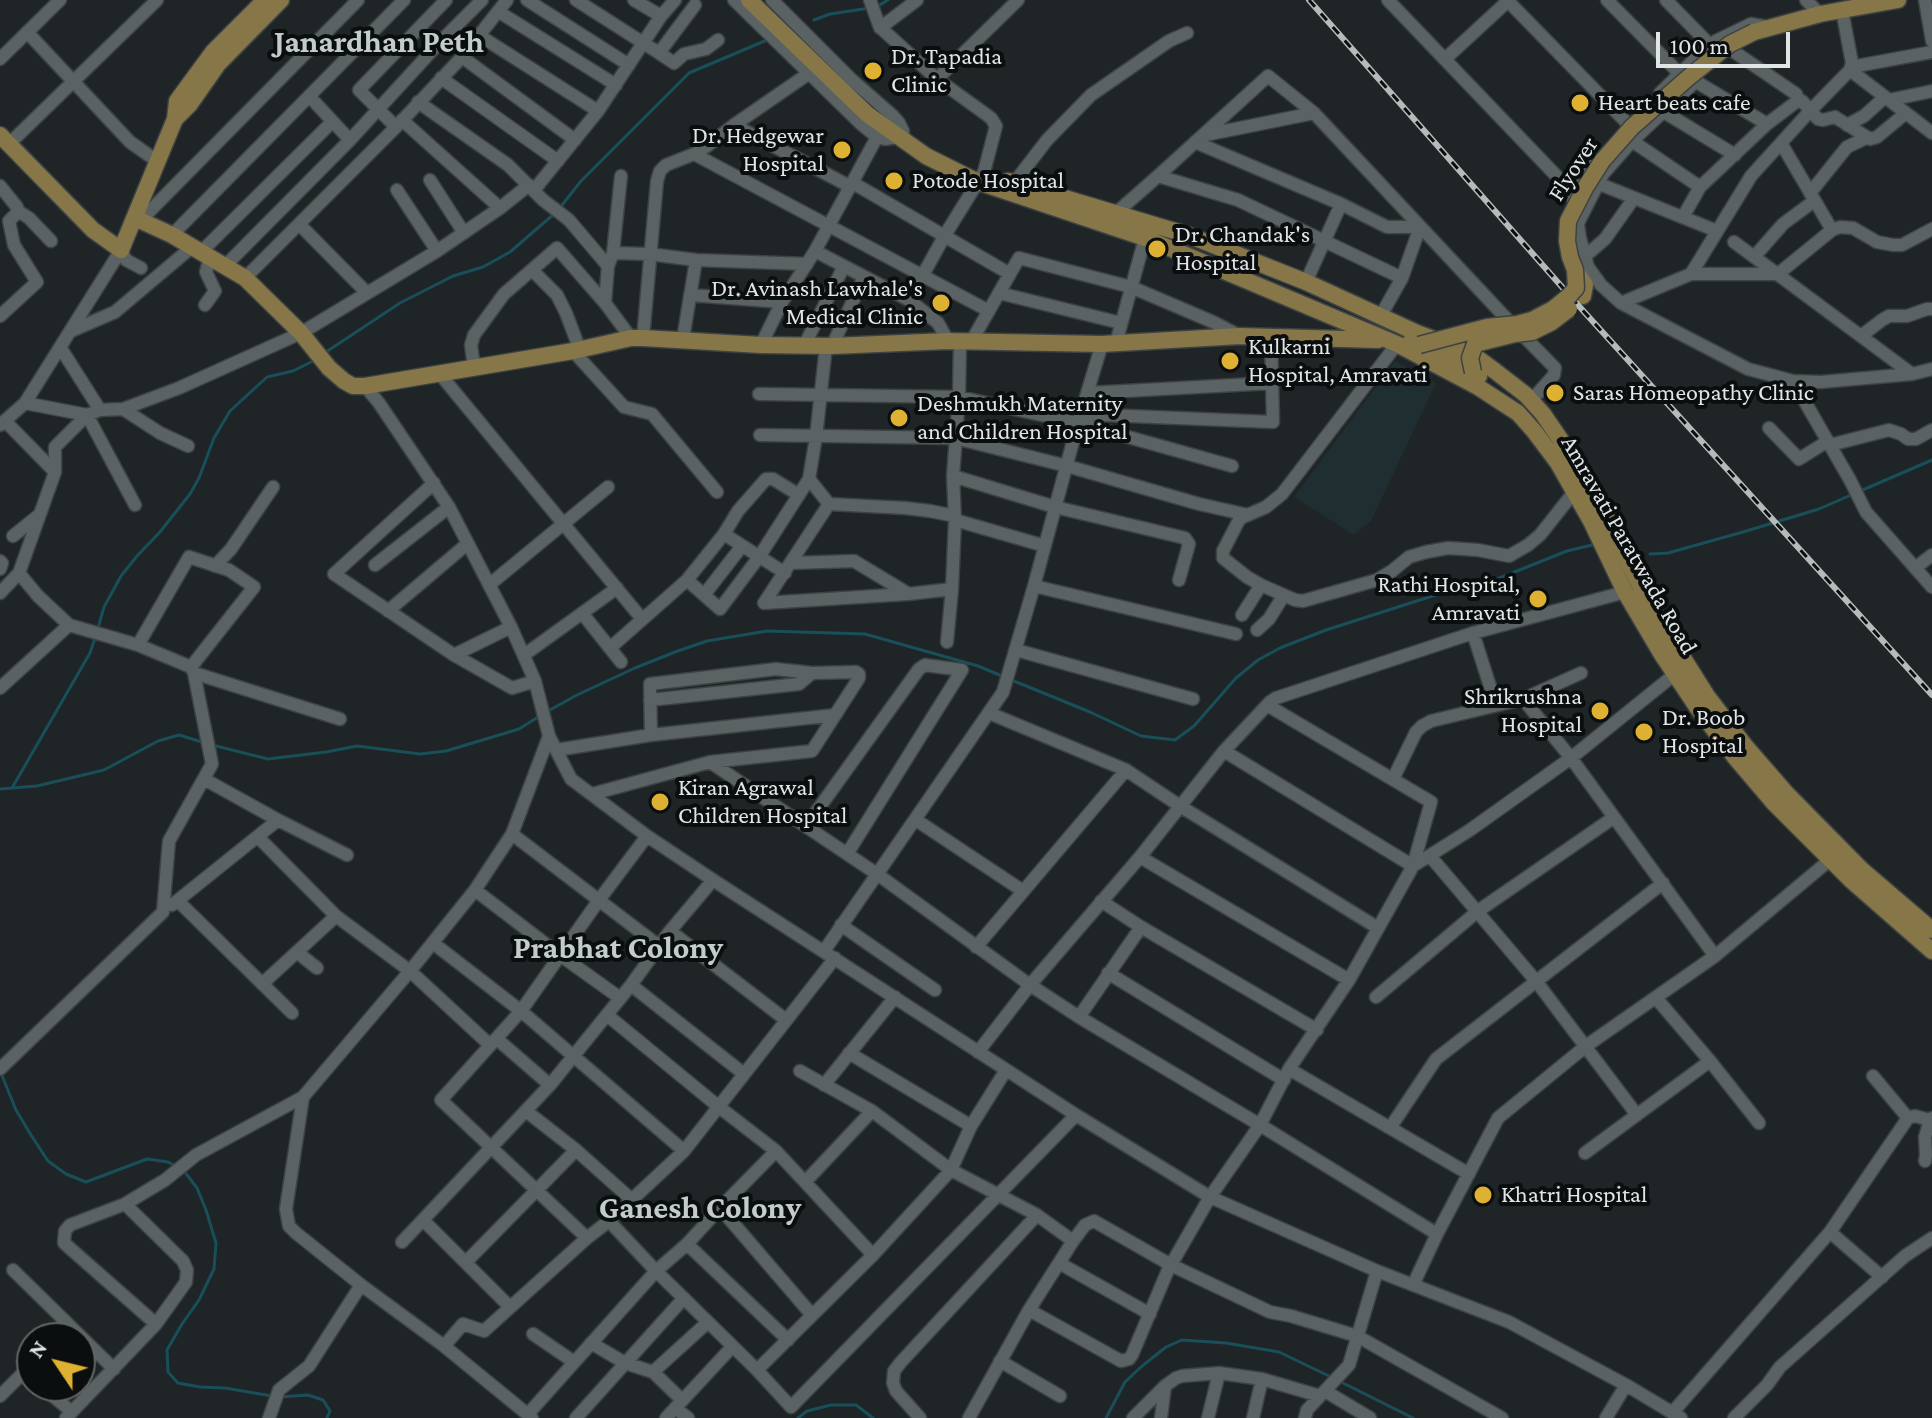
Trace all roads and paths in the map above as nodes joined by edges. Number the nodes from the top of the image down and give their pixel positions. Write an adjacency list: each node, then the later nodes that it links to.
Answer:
1 (60, 0): 35 (street)
2 (157, 0): 54 (street)
3 (265, 0): 32 (main road)
4 (281, 0): 32 (main road)
5 (358, 0): 109 (street)
6 (404, 0): 58 (street)
7 (446, 0): 62 (street)
8 (482, 0): 62 (street)
9 (527, 0): 48 (street)
10 (576, 0): 40 (street)
11 (634, 0): 31 (street)
12 (675, 0): 31 (street)
13 (734, 0): 51 (street)
14 (749, 0): 65 (main road)
15 (762, 0): 65 (main road)
16 (870, 0): 33 (street)
17 (917, 0): 33 (street)
18 (1018, 0): 53 (street)
19 (1388, 0): 47 (street)
20 (1508, 0): 47 (street); 71 (street)
21 (1607, 0): 50 (street)
22 (1666, 0): 41 (street)
23 (1806, 0): 30 (street)
24 (1898, 0): 29 (main road, Flyover)
25 (1925, 0): 39 (street)
26 (504, 3): 37 (street); 56 (street)
27 (777, 4): 76 (street)
28 (695, 5): 44 (street)
29 (1844, 5): 30 (main road, Flyover); 49 (street)
30 (1820, 14): 34 (main road, Flyover)
31 (661, 16): 40 (street)
32 (247, 26): 87 (main road)
33 (880, 26): 53 (street)
34 (1772, 27): 41 (street); 42 (street); 134 (main road, Flyover, bridge)
35 (27, 32): 46 (street); 54 (street)
36 (1187, 33): 93 (street)
37 (480, 36): 45 (street); 63 (street)
38 (718, 40): 44 (street)
39 (1932, 41)
40 (643, 43): 44 (street); 48 (street)
41 (1710, 45): 50 (street)
42 (1733, 51): 55 (street); 60 (street)
43 (1932, 52): 49 (street)
44 (659, 53)
45 (462, 57): 52 (street); 82 (street)
46 (0, 59)
47 (1445, 59): 100 (street)
48 (629, 65): 56 (street)
49 (1851, 68): 59 (street); 64 (street)
50 (1679, 73): 71 (street)
51 (808, 74): 73 (street); 77 (street)
52 (441, 78): 61 (street); 88 (street)
53 (937, 79): 91 (street)
54 (74, 80): 80 (street); 87 (street)
55 (1695, 81): 66 (street); 72 (street)
56 (616, 85): 63 (street)
57 (1932, 91): 59 (street)
58 (309, 96): 69 (street); 119 (street)
59 (1887, 98): 68 (street); 74 (street)
60 (1799, 101): 64 (street); 72 (street)
61 (418, 102): 70 (street); 99 (street)
62 (377, 109): 70 (street); 81 (street)
63 (598, 111): 82 (street)
64 (1810, 111): 74 (street); 84 (street)
65 (870, 112): 76 (main road, Amravati Paratwada Road)
66 (1664, 112): 83 (street); 86 (street)
67 (1314, 113): 79 (street); 79 (street); 113 (street)
68 (1906, 113): 75 (street); 78 (street)
69 (332, 122): 81 (street); 130 (street)
70 (399, 123): 104 (street); 111 (street)
71 (1628, 124): 100 (street)
72 (1767, 124): 86 (street)
73 (734, 125): 85 (street); 95 (street)
74 (1847, 125): 78 (street)
75 (1932, 133)
76 (900, 134): 77 (street); 91 (main road, Amravati Paratwada Road)
77 (877, 137): 95 (street)
78 (1866, 138): 101 (street)
79 (1198, 139): 90 (street); 103 (street)
80 (4, 140): 126 (main road)
81 (350, 140): 130 (street)
82 (575, 140): 88 (street)
83 (1632, 141): 94 (street); 97 (street)
84 (1781, 143): 101 (street); 116 (street)
85 (694, 154): 112 (street); 129 (street)
86 (1735, 155): 97 (street)
87 (157, 161): 109 (main road)
88 (558, 161): 99 (street)
89 (621, 176): 132 (street)
90 (1158, 176): 106 (street); 122 (street)
91 (981, 177): 93 (main road, Amravati Paratwada Road); 118 (main road, Amravati Paratwada Road); 120 (street)
92 (430, 180): 117 (street)
93 (1014, 183): 106 (main road, Amravati Paratwada Road)
94 (1597, 183): 102 (street); 110 (street)
95 (852, 185): 112 (street); 120 (street)
96 (0, 186): 105 (street)
97 (1700, 187): 107 (street)
98 (397, 190): 127 (street)
99 (535, 192): 104 (street); 132 (street)
100 (1572, 196): 110 (street)
101 (1812, 197): 115 (street); 131 (street)
102 (1634, 198): 107 (street); 134 (street)
103 (1341, 204): 113 (street); 122 (street)
104 (500, 208): 117 (street)
105 (18, 211): 108 (street); 121 (street)
106 (1116, 213): 118 (main road, Amravati Paratwada Road)
107 (1683, 217): 116 (street)
108 (4, 218): 125 (street)
109 (138, 219): 119 (main road); 126 (main road)
110 (1578, 223): 134 (street)
111 (299, 224): 144 (street); 148 (street)
112 (829, 226): 128 (street); 143 (street)
113 (1420, 227): 145 (street); 190 (street)
114 (1932, 229): 115 (street)
115 (1832, 230): 141 (street)
116 (1717, 231): 140 (street)
117 (464, 233): 127 (street)
118 (1150, 234): 146 (main road); 147 (street); 170 (main road, Amravati Paratwada Road); 173 (main road, Amravati Paratwada Road)
119 (172, 235): 130 (main road)
120 (945, 235): 139 (street); 143 (street)
121 (51, 241)
122 (1324, 241): 145 (street); 146 (street)
123 (0, 242): 125 (street)
124 (1734, 242): 131 (street)
125 (14, 245): 158 (street)
126 (121, 250): 137 (street); 161 (street)
127 (437, 251): 148 (street)
128 (815, 251): 135 (street); 136 (street)
129 (649, 254): 132 (street); 133 (street); 166 (street)
130 (207, 256): 144 (main road); 155 (street); 161 (street)
131 (1754, 257): 141 (street)
132 (610, 260): 153 (street)
133 (696, 260): 135 (street); 150 (street)
134 (1579, 263): 154 (street); 162 (main road, Flyover, bridge); 162 (main road, Flyover, bridge)
135 (807, 264): 152 (street)
136 (844, 266): 142 (street); 174 (street)
137 (141, 268)
138 (532, 270): 153 (street); 177 (street); 178 (street)
139 (1010, 274): 147 (street); 149 (street)
140 (1691, 274): 141 (street); 154 (street)
141 (1778, 274): 164 (street)
142 (864, 277): 151 (street); 175 (street)
143 (922, 277): 151 (street); 157 (street)
144 (245, 278): 168 (main road)
145 (1402, 278): 159 (street)
146 (1306, 282): 159 (main road)
147 (1131, 287): 160 (street); 163 (street)
148 (367, 293): 168 (street)
149 (999, 293): 157 (street); 160 (street)
150 (690, 295): 152 (street); 167 (street)
151 (909, 300): 169 (street)
152 (782, 302): 172 (street)
153 (605, 303): 166 (street)
154 (1621, 303): 183 (street)
155 (205, 305)
156 (1932, 309): 164 (street)
157 (989, 311): 169 (street)
158 (0, 316)
159 (1380, 317): 190 (main road)
160 (1121, 323): 171 (street)
161 (71, 331): 176 (street)
162 (1486, 334): 173 (main road, Flyover, bridge); 180 (main road, bridge)
163 (1240, 336): 165 (main road); 171 (main road)
164 (1861, 336): 182 (street)
165 (1271, 337): 170 (main road); 184 (street)
166 (637, 338): 167 (main road); 177 (main road)
167 (683, 339): 172 (main road)
168 (306, 340): 185 (main road); 192 (street)
169 (960, 341): 171 (main road); 175 (main road); 189 (street)
170 (1392, 342): 213 (main road, Amravati Paratwada Road); 220 (street)
171 (1109, 343): 186 (street)
172 (761, 345): 174 (main road)
173 (1419, 345): 180 (main road, Amravati Paratwada Road)
174 (804, 346): 175 (main road)
175 (829, 346): 188 (street)
176 (60, 347): 191 (street); 193 (street)
177 (577, 350): 178 (main road); 212 (street)
178 (474, 367): 181 (main road)
179 (1932, 369): 182 (street)
180 (1473, 372): 249 (main road, Amravati Paratwada Road)
181 (439, 373): 185 (main road); 222 (street)
182 (1912, 374): 183 (street)
183 (1793, 381): 202 (street)
184 (1272, 383): 186 (street); 195 (street)
185 (365, 386): 209 (street)
186 (1088, 393): 195 (street)
187 (759, 394): 188 (street)
188 (820, 395): 189 (street); 200 (street)
189 (959, 397): 195 (street); 201 (street)
190 (1531, 401): 249 (main road)
191 (25, 403): 194 (street); 196 (street)
192 (123, 409): 193 (street); 203 (street)
193 (100, 410): 194 (street)
194 (87, 415): 206 (street); 216 (street)
195 (1080, 418): 204 (street); 205 (street)
196 (2, 423): 206 (street)
197 (1769, 428): 202 (street)
198 (1932, 430): 202 (street)
199 (760, 435): 200 (street)
200 (816, 437): 201 (street); 208 (street)
201 (955, 438): 204 (street); 207 (street)
202 (1829, 443): 234 (street)
203 (188, 446)
204 (1067, 466): 218 (street); 220 (street)
205 (1232, 466)
206 (55, 472): 219 (street)
207 (953, 476): 218 (street); 221 (street)
208 (809, 479): 214 (street); 215 (street)
209 (434, 483): 217 (street); 250 (street)
210 (273, 487): 232 (street)
211 (608, 487): 222 (street)
212 (717, 492)
213 (1574, 492): 248 (street); 249 (main road, Amravati Paratwada Road)
214 (799, 495): 223 (street); 229 (street)
215 (829, 504): 221 (street); 233 (street)
216 (135, 505)
217 (449, 507): 225 (street); 231 (street)
218 (1055, 507): 227 (street); 238 (street)
219 (40, 514): 224 (street); 236 (street)
220 (1248, 515): 240 (street)
221 (955, 518): 227 (street); 244 (street)
222 (563, 523): 239 (street); 243 (street)
223 (724, 534): 226 (street); 237 (street)
224 (13, 536)
225 (467, 544): 239 (street); 250 (street)
226 (742, 546): 229 (street); 247 (street)
227 (1045, 546): 241 (street)
228 (1932, 555): 234 (street)
229 (759, 557): 233 (street); 247 (street)
230 (0, 561): 235 (street)
231 (375, 565)
232 (215, 566): 260 (street); 266 (street)
233 (788, 568): 246 (street); 246 (street)
234 (1915, 568): 242 (street)
235 (0, 569)
236 (19, 573): 245 (street); 254 (street)
237 (687, 580): 247 (street); 253 (street)
238 (1179, 580)
239 (489, 585): 255 (street)
240 (1261, 585): 248 (street); 252 (street)
241 (1034, 586): 258 (street); 262 (street)
242 (1932, 587)
243 (617, 588): 251 (street); 253 (street)
244 (952, 589): 246 (street); 259 (street)
245 (0, 593)
246 (908, 594)
247 (704, 595)
248 (1284, 595): 256 (street)
249 (1635, 596): 257 (street); 267 (main road, Amravati Paratwada Road)
250 (388, 611): 263 (street)
251 (582, 613): 261 (street); 264 (street)
252 (1242, 615)
253 (642, 619): 261 (street)
254 (69, 625): 260 (street); 270 (street)
255 (511, 627): 263 (street); 264 (street)
256 (1257, 630)
257 (1473, 633): 273 (street); 274 (street)
258 (1236, 634)
259 (947, 642)
260 (138, 645): 266 (street)
261 (610, 648): 265 (street)
262 (1016, 650): 271 (street); 275 (street)
263 (454, 655): 269 (street)
264 (524, 655): 269 (street)
265 (621, 662)
266 (193, 670): 277 (street); 285 (street)
267 (1681, 670): 282 (street); 298 (main road, Amravati Paratwada Road)
268 (1581, 673): 272 (street)
269 (535, 681): 278 (street)
270 (0, 688)
271 (1193, 699)
272 (1523, 699): 274 (street); 282 (street)
273 (1267, 705): 281 (street); 286 (street)
274 (1496, 705): 286 (street)
275 (989, 713): 284 (street); 291 (street)
276 (835, 715): 279 (street); 279 (street); 283 (street)
277 (340, 719)
278 (548, 732): 280 (street); 293 (street)
279 (651, 735): 280 (street)
280 (556, 750): 287 (street)
281 (1224, 751): 288 (street); 301 (street)
282 (1571, 758): 289 (street); 299 (street)
283 (710, 762): 287 (street); 292 (street)
284 (1126, 770): 288 (street); 306 (street)
285 (204, 779): 290 (street); 311 (street)
286 (1393, 779): 301 (street)
287 (592, 794): 294 (street)
288 (1180, 806): 300 (street); 315 (street)
289 (1613, 818): 304 (street); 310 (street)
290 (278, 820): 295 (street); 297 (street)
291 (916, 820): 302 (street); 306 (street)
292 (806, 826): 296 (street); 296 (street)
293 (512, 834): 305 (street); 307 (street)
294 (647, 836): 303 (street); 307 (street)
295 (258, 837): 308 (street); 312 (street)
296 (847, 854): 302 (street)
297 (347, 855)
298 (1836, 855): 316 (main road); 321 (main road, Amravati Paratwada Road); 325 (street)
299 (1430, 856): 301 (street); 310 (street)
300 (1140, 857): 309 (street); 329 (street)
301 (1413, 866): 315 (street)
302 (877, 874): 313 (street); 320 (street)
303 (713, 880): 317 (street); 323 (street)
304 (1663, 883): 325 (street); 330 (street)
305 (475, 890): 318 (street); 324 (street)
306 (1023, 891): 320 (street)
307 (599, 900): 319 (street); 324 (street)
308 (178, 901): 311 (street); 331 (street)
309 (1101, 901): 314 (street); 333 (street)
310 (1478, 911): 330 (street); 336 (street)
311 (163, 912): 351 (street)
312 (336, 916): 322 (street); 327 (street)
313 (841, 925): 323 (street); 334 (street)
314 (1141, 927): 328 (street); 344 (street)
315 (1378, 928): 329 (street)
316 (1932, 930)
317 (670, 931): 319 (street); 343 (street)
318 (433, 943): 327 (street); 339 (street)
319 (659, 946): 332 (street)
320 (976, 947): 333 (street)
321 (1932, 951)
322 (298, 953): 326 (street); 331 (street)
323 (829, 954): 335 (street); 343 (street)
324 (560, 955): 337 (street); 339 (street)
325 (1715, 956): 338 (street)
326 (317, 968)
327 (410, 971): 345 (street); 359 (street)
328 (1108, 973): 342 (street); 355 (street)
329 (1349, 980): 344 (street)
330 (1536, 981): 346 (street); 370 (street)
331 (262, 984): 340 (street)
332 (631, 985): 337 (street); 354 (street)
333 (1030, 985): 342 (street); 347 (street)
334 (935, 990)
335 (895, 997): 347 (street); 348 (street)
336 (1376, 997)
337 (620, 998): 341 (street)
338 (1656, 998): 346 (street); 350 (street)
339 (521, 1011): 345 (street); 349 (street)
340 (292, 1013)
341 (607, 1015): 349 (street); 360 (street)
342 (1079, 1017): 368 (street)
343 (786, 1020): 354 (street)
344 (1317, 1030): 355 (street)
345 (497, 1039): 357 (street); 371 (street)
346 (1586, 1046): 364 (street); 378 (street)
347 (978, 1052): 352 (street)
348 (849, 1053): 358 (street); 369 (street)
349 (575, 1056): 357 (street); 373 (street)
350 (1710, 1061): 364 (street); 367 (street)
351 (2, 1067)
352 (1006, 1070): 363 (street); 369 (street)
353 (800, 1071): 358 (street)
354 (744, 1074): 360 (street)
355 (1287, 1074): 368 (street); 370 (street)
356 (1873, 1076): 365 (street)
357 (550, 1085): 361 (street)
358 (824, 1085): 362 (street)
359 (303, 1097): 384 (street); 404 (street)
360 (719, 1107): 373 (street); 374 (street)
361 (526, 1111): 371 (street); 372 (street)
362 (872, 1111): 377 (street); 379 (street)
363 (1076, 1115): 381 (street); 382 (street)
364 (1637, 1115): 375 (street)
365 (1908, 1118): 366 (street); 389 (street)
366 (1931, 1119): 376 (street)
367 (1759, 1123)
368 (1260, 1125): 382 (street); 390 (street)
369 (971, 1126): 377 (street)
370 (1390, 1128): 378 (street)
371 (492, 1148): 380 (street); 387 (street)
372 (576, 1150): 380 (street); 383 (street)
373 (684, 1151): 383 (street)
374 (776, 1151): 379 (street); 385 (street)
375 (1585, 1153)
376 (1925, 1161)
377 (951, 1170): 381 (street); 396 (street)
378 (1469, 1174): 390 (street)
379 (806, 1181): 396 (street)
380 (536, 1190): 391 (street); 397 (street)
381 (999, 1195): 386 (street); 423 (street)
382 (1210, 1197): 399 (street); 402 (street)
383 (632, 1200): 388 (street)
384 (125, 1204): 412 (street); 412 (street)
385 (720, 1208): 395 (street); 410 (street)
386 (1037, 1215): 393 (street); 440 (street)
387 (423, 1220): 394 (street); 397 (street)
388 (609, 1221): 391 (street); 401 (street)
389 (1830, 1232): 403 (street); 436 (street)
390 (1437, 1234): 405 (street)
391 (587, 1238): 407 (street)
392 (1932, 1238): 403 (street)
393 (1073, 1241): 398 (street); 399 (street)
394 (402, 1242)
395 (687, 1244): 401 (street); 415 (street)
396 (873, 1255): 410 (street)
397 (466, 1262): 407 (street)
398 (1059, 1263): 408 (street); 409 (street)
399 (1171, 1265): 409 (street); 414 (street)
400 (13, 1270): 422 (street)
401 (656, 1271): 406 (street); 416 (street)
402 (1377, 1271): 405 (street); 414 (street)
403 (1882, 1277): 450 (street)
404 (361, 1285): 417 (street); 435 (street)
405 (1413, 1285): 428 (street)
406 (684, 1298): 411 (street); 421 (street)
407 (510, 1307): 417 (street)
408 (1029, 1310): 409 (street); 419 (street)
409 (1150, 1314)
410 (812, 1315): 415 (street)
411 (708, 1322): 418 (street); 424 (street)
412 (156, 1324): 422 (street)
413 (533, 1334): 420 (street)
414 (1357, 1336): 430 (street); 448 (street)
415 (788, 1340): 423 (street)
416 (591, 1343): 420 (street); 421 (street)
417 (444, 1346): 437 (street)
418 (732, 1347): 423 (street); 433 (street)
419 (1000, 1361): 432 (street); 441 (street)
420 (574, 1362): 437 (street)
421 (625, 1363): 424 (street); 438 (street)
422 (114, 1369): 434 (street)
423 (757, 1370)
424 (653, 1372): 433 (street)
425 (1219, 1373): 427 (street); 429 (street); 444 (street)
426 (16, 1379): 431 (street)
427 (1262, 1379): 430 (street); 445 (street)
428 (1626, 1385): 436 (street); 449 (street)
429 (1165, 1386): 442 (street); 443 (street)
430 (1325, 1391): 446 (street); 447 (street)
431 (0, 1396)
432 (1060, 1396)
433 (674, 1409): 439 (street)
434 (69, 1415)
435 (269, 1415)
436 (1677, 1415)
437 (530, 1416)
438 (576, 1418)
439 (688, 1418)
440 (920, 1418)
441 (969, 1418)
442 (1133, 1418)
443 (1161, 1418)
444 (1208, 1418)
445 (1253, 1418)
446 (1305, 1418)
447 (1370, 1418)
448 (1502, 1418)
449 (1606, 1418)
450 (1734, 1418)

